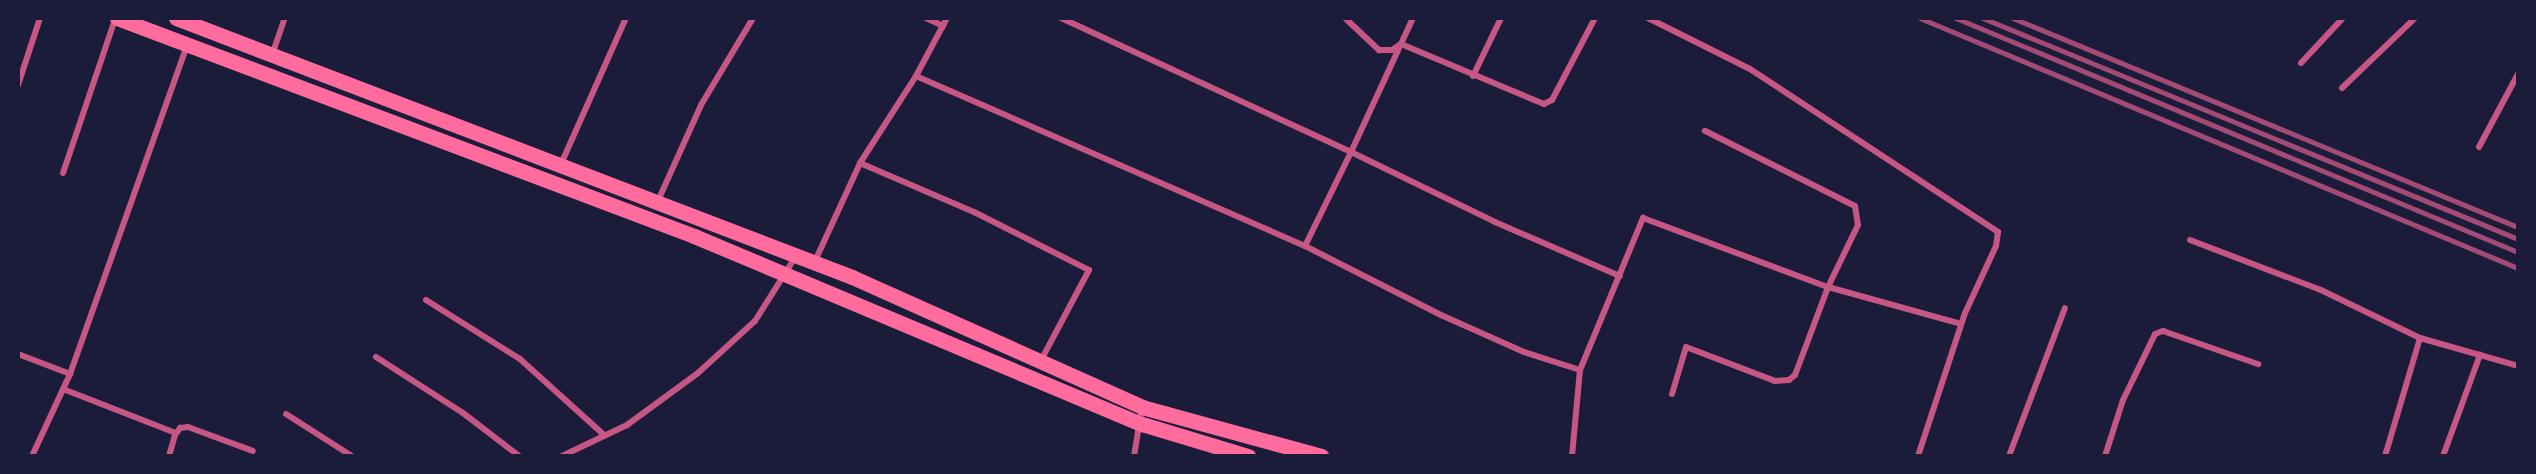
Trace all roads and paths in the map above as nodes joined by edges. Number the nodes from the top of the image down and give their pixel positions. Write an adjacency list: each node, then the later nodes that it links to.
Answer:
1 (40, 18): 25 (street)
2 (116, 18): 19 (highway); 32 (street)
3 (176, 18): 20 (highway)
4 (285, 18): 20 (street)
5 (626, 18): 31 (street)
6 (753, 18): 33 (street)
7 (926, 18): 17 (street)
8 (947, 18): 17 (street)
9 (1061, 18): 29 (street)
10 (1345, 18): 18 (street)
11 (1413, 18): 18 (street)
12 (1501, 18): 24 (street)
13 (1595, 18): 24 (street)
14 (1648, 18): 43 (street)
15 (2343, 18): 21 (street)
16 (2415, 18): 26 (street)
17 (943, 26): 23 (street)
18 (1401, 44): 24 (street); 29 (street)
19 (187, 45): 38 (highway); 52 (street)
20 (272, 56): 31 (highway)
21 (2301, 63)
22 (2518, 74): 28 (street)
23 (916, 76): 30 (street); 35 (street)
24 (1473, 76)
25 (18, 84)
26 (2342, 88)
27 (1705, 131): 40 (street)
28 (2479, 147)
29 (1351, 152): 35 (street); 39 (street)
30 (860, 163): 37 (street); 48 (street)
31 (560, 167): 33 (highway)
32 (63, 174)
33 (656, 203): 36 (highway)
34 (2190, 240): 44 (street)
35 (1305, 246): 51 (street)
36 (796, 256): 37 (highway); 38 (street)
37 (814, 262): 48 (highway)
38 (786, 272): 57 (highway); 59 (street)
39 (1620, 276): 40 (street); 51 (street)
40 (1828, 287): 43 (street); 54 (street)
41 (426, 300): 59 (street)
42 (2065, 308): 71 (street)
43 (1961, 324): 70 (street)
44 (2420, 338): 46 (street); 73 (street)
45 (18, 354): 52 (street)
46 (2480, 355): 50 (street); 74 (street)
47 (376, 357): 64 (street)
48 (1040, 363): 55 (highway)
49 (2258, 364): 72 (street)
50 (2518, 366)
51 (1580, 370): 69 (street)
52 (70, 374): 53 (street)
53 (63, 389): 58 (street); 61 (street)
54 (1672, 394)
55 (1142, 407): 57 (street); 68 (highway)
56 (286, 414): 63 (street)
57 (1142, 424): 66 (street); 67 (highway)
58 (176, 433): 60 (street); 62 (street)
59 (604, 435): 65 (street)
60 (253, 451)
61 (32, 456)
62 (169, 456)
63 (352, 456)
64 (519, 456)
65 (562, 456)
66 (1134, 456)
67 (1248, 456)
68 (1321, 456)
69 (1572, 456)
70 (1918, 456)
71 (2009, 456)
72 (2105, 456)
73 (2385, 456)
74 (2443, 456)

